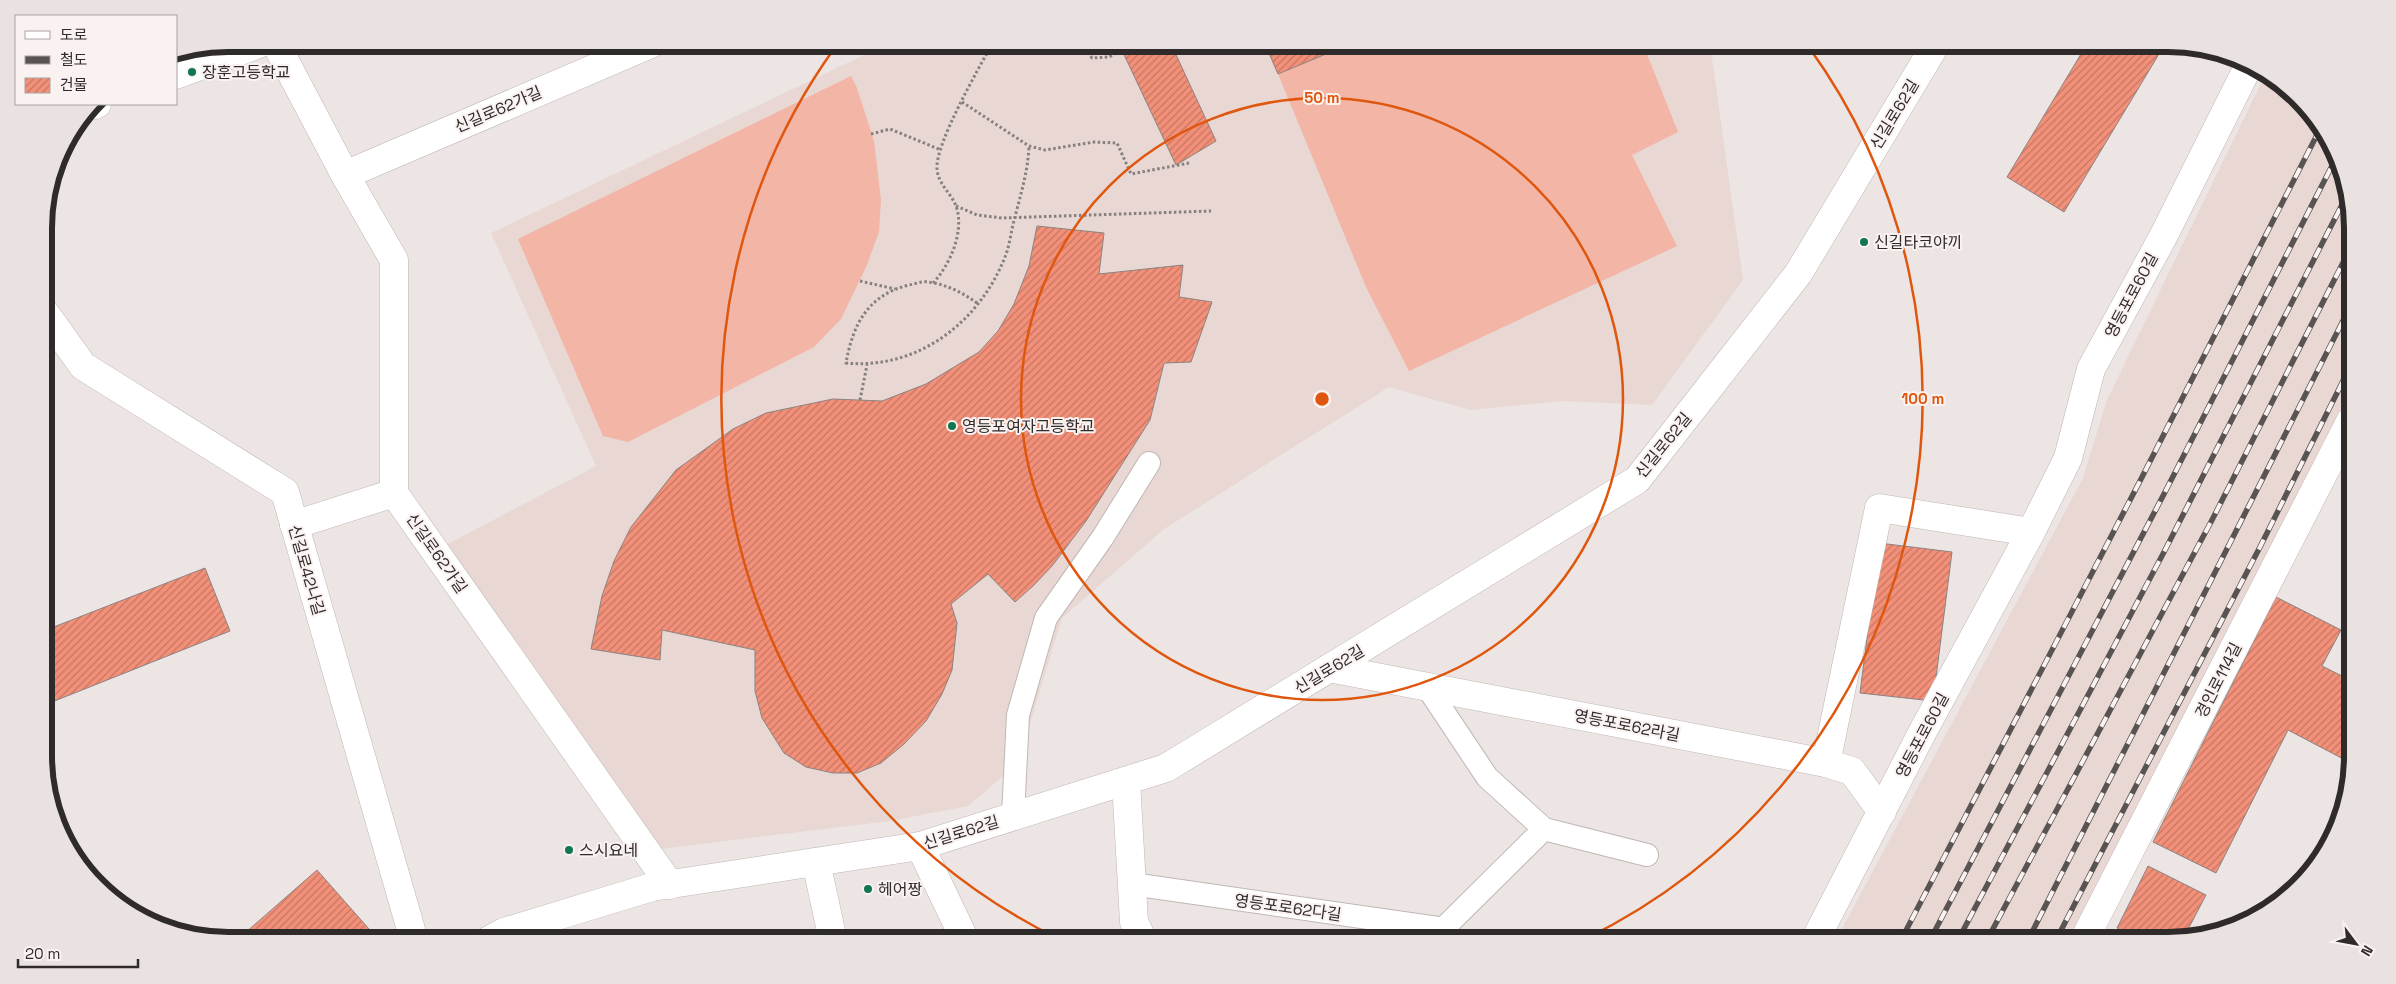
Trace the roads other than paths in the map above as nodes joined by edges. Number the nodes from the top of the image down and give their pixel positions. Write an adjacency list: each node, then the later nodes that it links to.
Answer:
1 (1931, 52): 14 (street, 신길로62길)
2 (234, 53): 6 (street)
3 (281, 53): 7 (street)
4 (630, 53): 7 (street, 신길로62가길)
5 (2245, 71): 13 (street, 영등포로60길)
6 (178, 73)
7 (345, 175): 11 (street)
8 (53, 323): 12 (street, 신길로42나길)
9 (2344, 434): 29 (street, 경인로114길)
10 (1149, 464): 19 (lane)
11 (394, 493): 12 (street); 25 (street, 신길로62가길)
12 (294, 526): 30 (street, 신길로42나길)
13 (2032, 532): 16 (street); 18 (street, 영등포로60길)
14 (1329, 668): 15 (street, 영등포로62라길); 17 (street, 신길로62길)
15 (1427, 687): 16 (street, 영등포로62라길); 20 (lane)
16 (1826, 763): 18 (street, 영등포로62라길)
17 (1126, 780): 19 (street, 신길로62길); 24 (street)
18 (1882, 812): 28 (street, 영등포로60길)
19 (1013, 816): 21 (street, 신길로62길)
20 (1544, 828): 22 (lane); 27 (lane)
21 (920, 846): 23 (street, 신길로62길); 33 (street)
22 (1647, 855)
23 (816, 862): 25 (street, 신길로62길); 32 (street)
24 (1132, 884): 26 (lane, 영등포로62다길); 34 (street)
25 (670, 885): 31 (street, 신길로62길)
26 (1422, 931)
27 (1445, 931)
28 (1820, 931)
29 (2089, 931)
30 (412, 932)
31 (507, 932)
32 (831, 932)
33 (961, 932)
34 (1139, 932)

